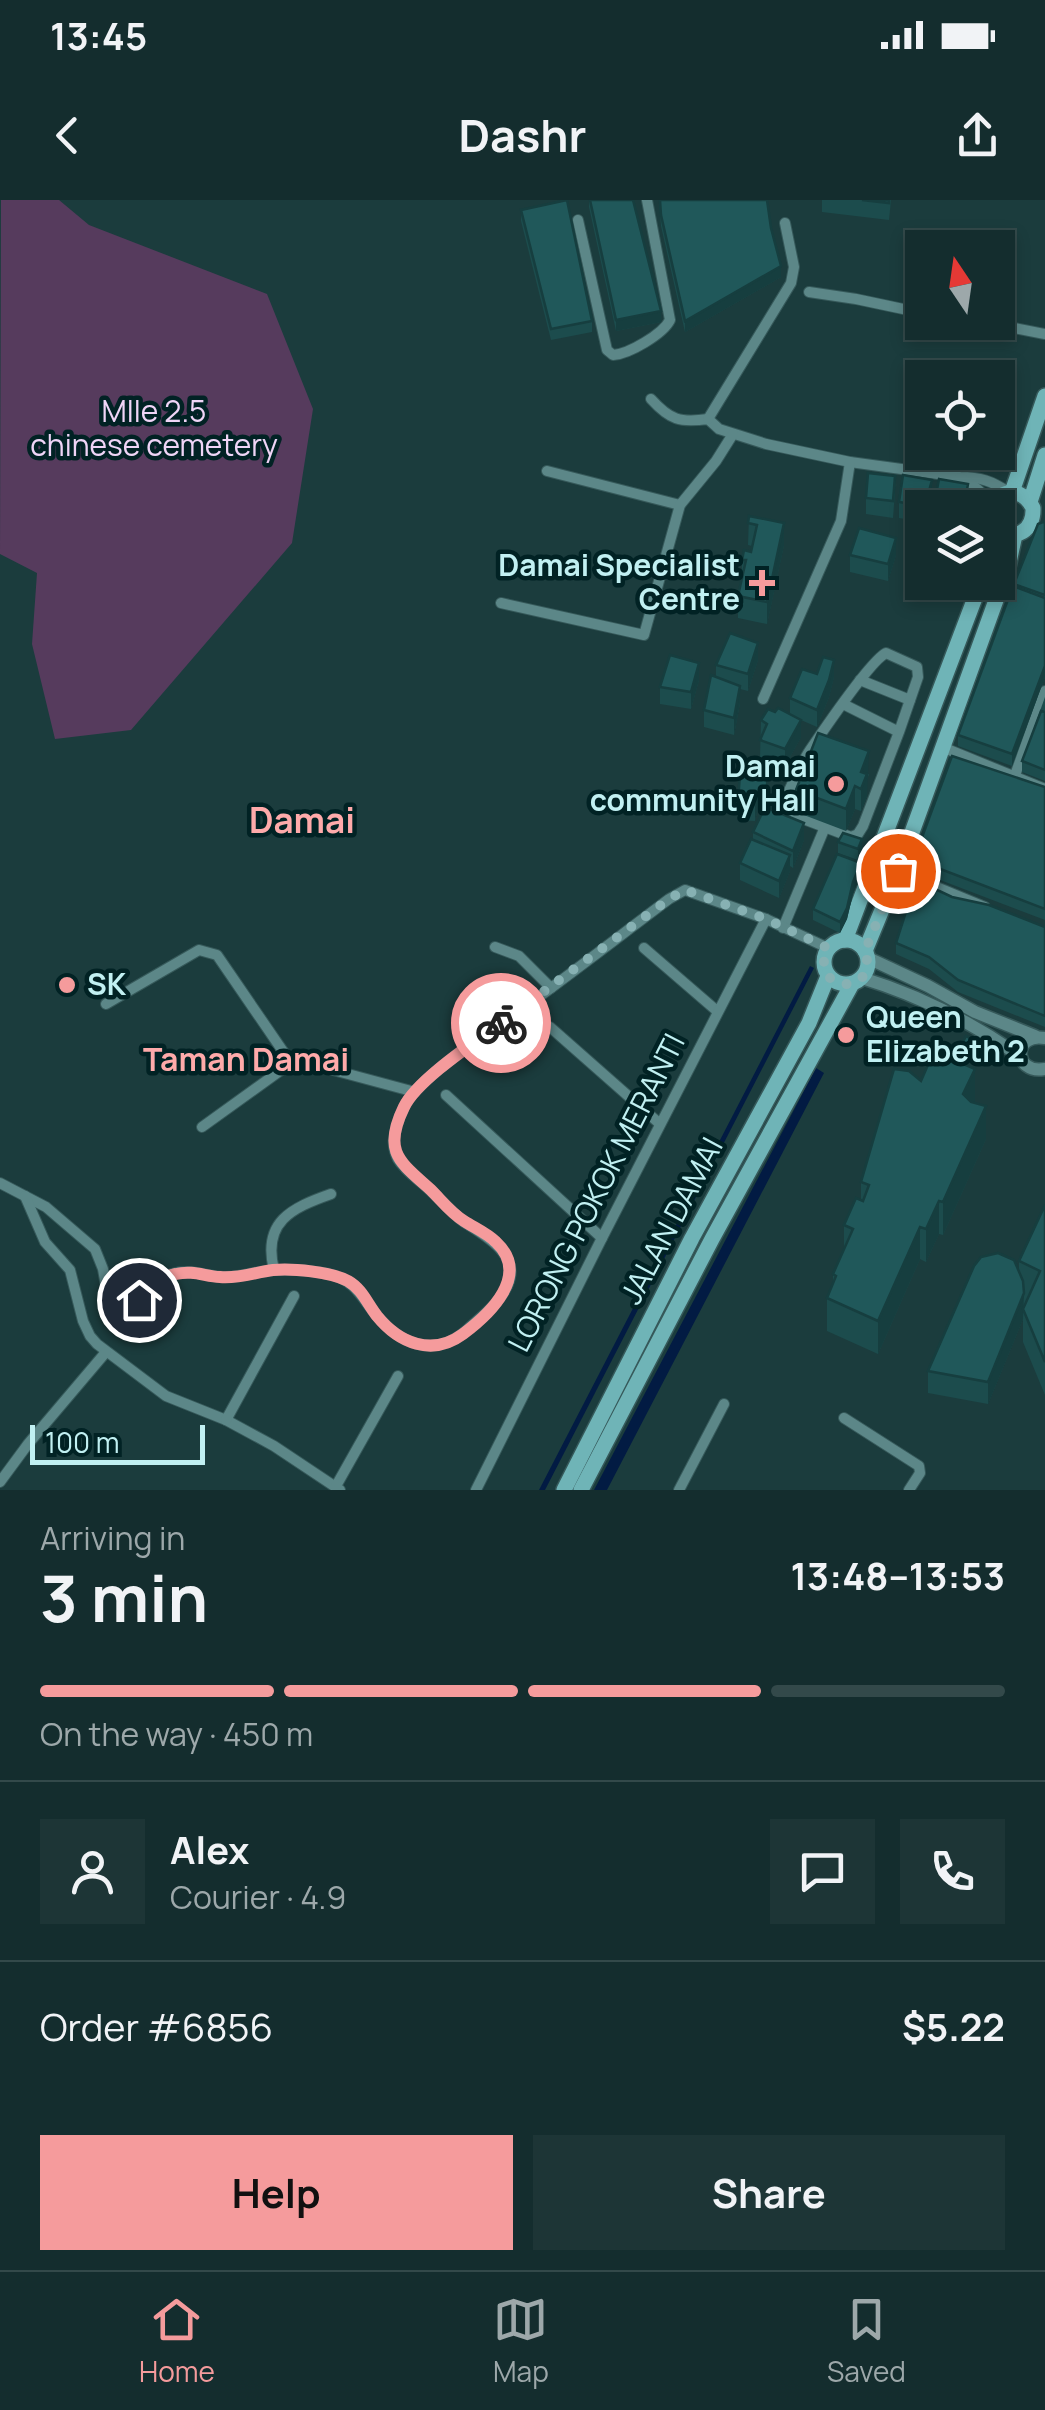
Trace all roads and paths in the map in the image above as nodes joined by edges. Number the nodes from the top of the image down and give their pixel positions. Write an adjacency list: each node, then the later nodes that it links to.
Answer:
1 (647, 200): 2 (street)
2 (578, 220)
3 (785, 223): 10 (street)
4 (809, 292): 5 (street)
5 (905, 309)
6 (1015, 328): 7 (street)
7 (1045, 334)
8 (1045, 396): 18 (main road)
9 (650, 399): 10 (street)
10 (708, 420): 11 (street)
11 (733, 434): 13 (street); 20 (street)
12 (1045, 455): 21 (main road)
13 (850, 462): 15 (street); 28 (street)
14 (547, 472): 20 (street)
15 (960, 478): 16 (street); 17 (street)
16 (980, 490)
17 (1007, 490)
18 (1011, 490)
19 (1015, 493): 21 (main road)
20 (680, 505): 25 (street)
21 (1037, 513): 22 (main road)
22 (1015, 535)
23 (974, 600): 44 (main road)
24 (996, 600): 34 (main road)
25 (501, 603)
26 (860, 680): 29 (street); 29 (street); 30 (street)
27 (1045, 692): 37 (street)
28 (762, 699)
29 (910, 700): 31 (street)
30 (843, 704): 31 (street); 32 (street)
31 (899, 732): 36 (street)
32 (822, 736): 33 (street); 39 (street)
33 (838, 743)
34 (942, 747): 37 (street); 40 (main road)
35 (870, 756): 36 (street)
36 (886, 763): 39 (street)
37 (1014, 778): 38 (street)
38 (1045, 789)
39 (825, 827): 43 (street)
40 (898, 871): 41 (street); 48 (main road)
41 (990, 909)
42 (766, 919): 43 (street); 51 (street); 53 (street, LORONG POKOK MERANTI)
43 (782, 928): 47 (street)
44 (845, 940): 47 (main road); 48 (main road)
45 (495, 947): 51 (street)
46 (644, 948): 53 (street)
47 (828, 948): 49 (main road)
48 (866, 955): 50 (main road); 55 (street)
49 (828, 976): 50 (main road); 78 (main road, JALAN DAMAI)
50 (857, 981): 56 (street); 79 (main road, JALAN DAMAI)
51 (551, 988): 59 (street)
52 (106, 1004): 57 (street)
53 (717, 1011): 61 (street, LORONG POKOK MERANTI)
54 (550, 1027): 61 (street)
55 (1040, 1037): 56 (street)
56 (1021, 1058): 58 (street)
57 (291, 1063): 59 (street); 62 (street)
58 (1045, 1069)
59 (414, 1092): 67 (street)
60 (446, 1095): 66 (street)
61 (660, 1124): 66 (street, LORONG POKOK MERANTI)
62 (202, 1127)
63 (0, 1183): 65 (street)
64 (331, 1194): 67 (street)
65 (25, 1196): 67 (street); 69 (street)
66 (602, 1238): 77 (street, LORONG POKOK MERANTI)
67 (274, 1270)
68 (294, 1296): 73 (street)
69 (106, 1352): 73 (street); 74 (street)
70 (398, 1376): 75 (street)
71 (724, 1404): 76 (street)
72 (844, 1418): 80 (street)
73 (226, 1420): 75 (street)
74 (0, 1482)
75 (338, 1488)
76 (684, 1488)
77 (476, 1490)
78 (564, 1490)
79 (581, 1490)
80 (909, 1490)

